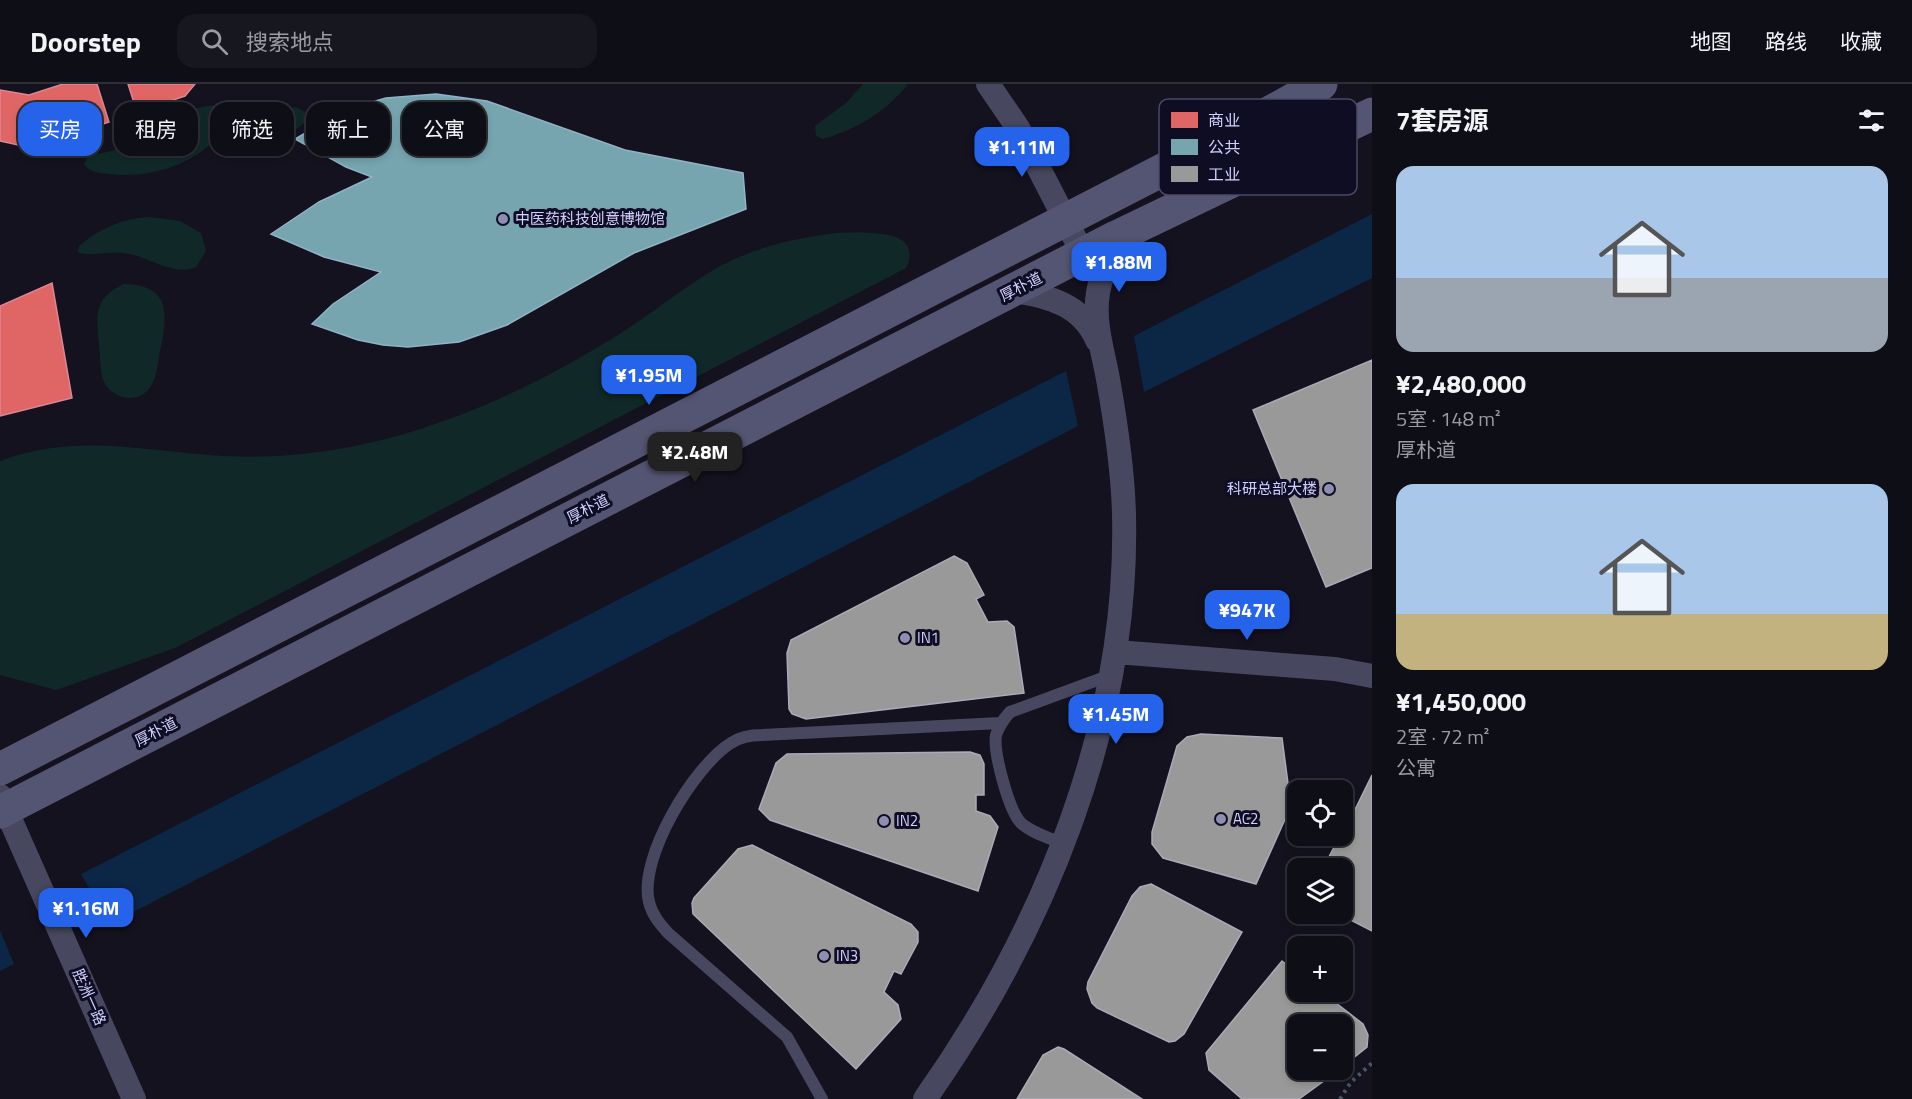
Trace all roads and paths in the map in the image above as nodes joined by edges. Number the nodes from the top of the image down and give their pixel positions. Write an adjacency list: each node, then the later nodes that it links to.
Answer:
1 (988, 84): 8 (street)
2 (1321, 84): 3 (main road)
3 (1294, 99)
4 (1372, 114): 5 (main road, 厚朴道)
5 (1357, 121)
6 (1159, 172): 8 (main road)
7 (1203, 195): 9 (main road, 厚朴道)
8 (1066, 219): 10 (street); 16 (main road)
9 (1116, 237): 10 (main road, 厚朴道); 12 (street)
10 (1083, 254): 11 (main road, 厚朴道)
11 (1013, 291): 12 (street); 17 (main road, 厚朴道)
12 (1101, 348): 13 (street)
13 (1113, 663): 14 (street); 15 (lane); 18 (street)
14 (1372, 676)
15 (1000, 723): 18 (lane); 21 (lane)
16 (0, 769)
17 (2, 806): 20 (street, 胜洲一路)
18 (1062, 843): 22 (street)
19 (1372, 1063): 23 (path)
20 (134, 1099)
21 (822, 1099)
22 (925, 1099)
23 (1340, 1099)

